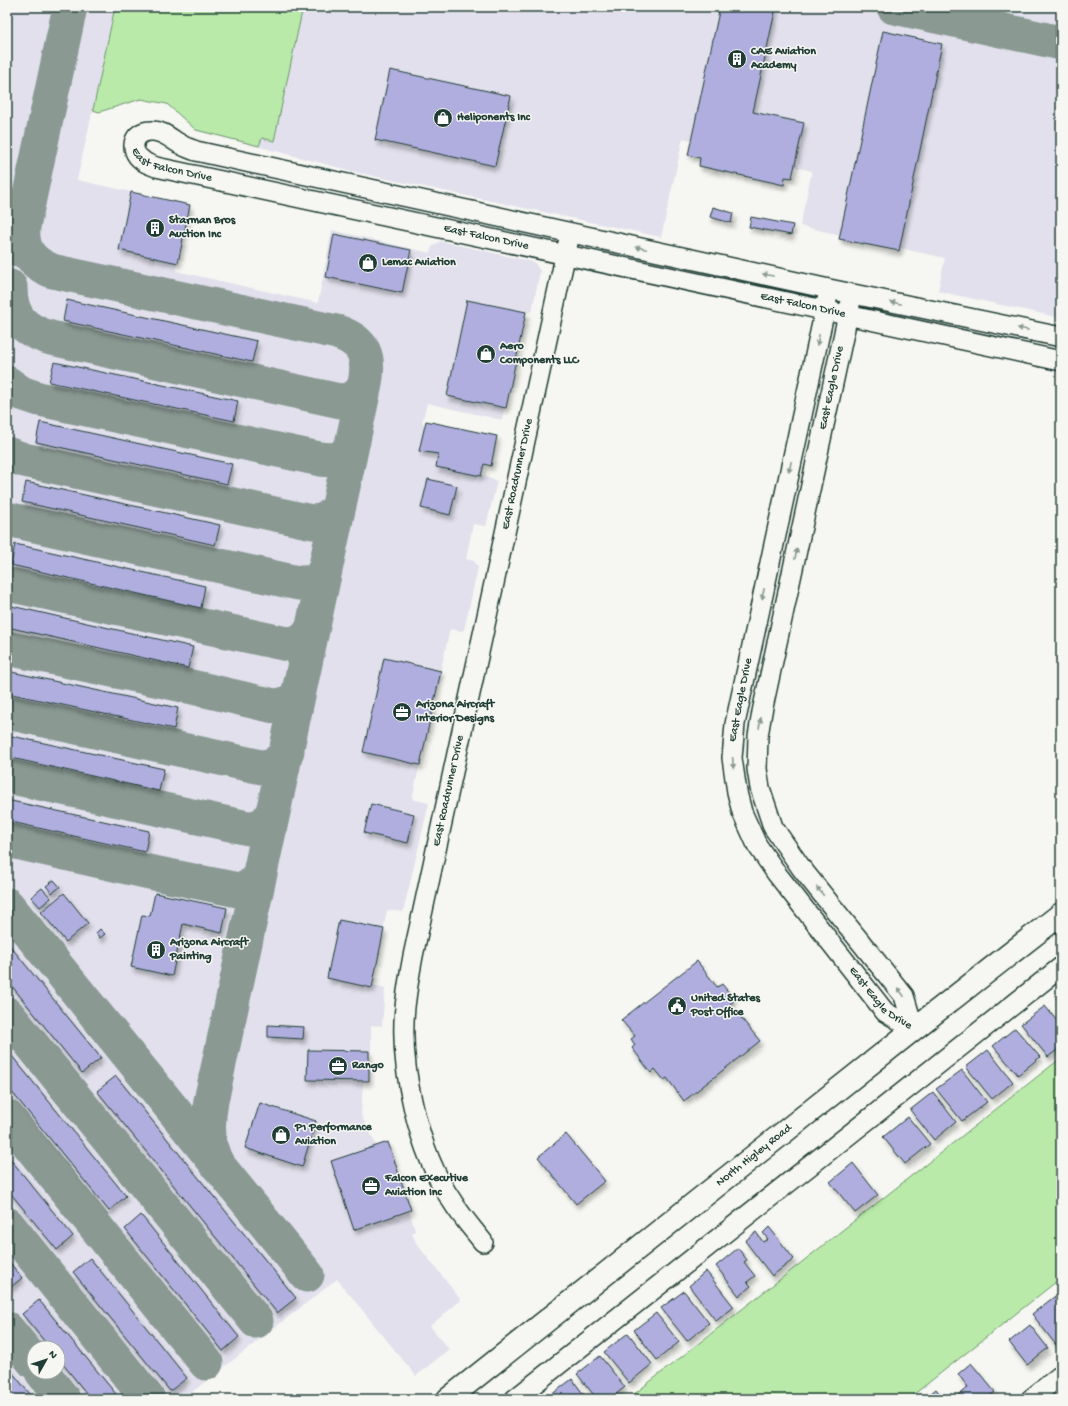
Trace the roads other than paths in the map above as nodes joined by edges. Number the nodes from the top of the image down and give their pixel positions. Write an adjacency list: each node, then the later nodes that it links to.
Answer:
1 (571, 232): 2 (street, East Roadrunner Drive); 2 (street, East Falcon Drive); 3 (street, East Falcon Drive, one-way to 1)
2 (566, 255): 5 (street, East Falcon Drive); 14 (street, East Roadrunner Drive)
3 (829, 288): 4 (street, East Falcon Drive); 5 (street, East Eagle Drive)
4 (852, 294): 6 (street, East Eagle Drive); 7 (street, East Falcon Drive, one-way to 4)
5 (824, 311): 6 (street, East Falcon Drive); 9 (street, East Eagle Drive, one-way to 9)
6 (847, 316): 8 (street, East Falcon Drive); 10 (street, East Eagle Drive)
7 (1061, 337)
8 (1061, 361)
9 (777, 527): 10 (street); 13 (street, East Eagle Drive, one-way to 13)
10 (801, 532): 13 (street, East Eagle Drive, one-way to 10)
11 (1061, 914): 13 (main road, North Higley Road)
12 (1061, 968): 17 (street)
13 (914, 1028): 16 (main road, North Higley Road)
14 (483, 1242)
15 (1061, 1375): 18 (street)
16 (448, 1399)
17 (515, 1399)
18 (1031, 1399)

